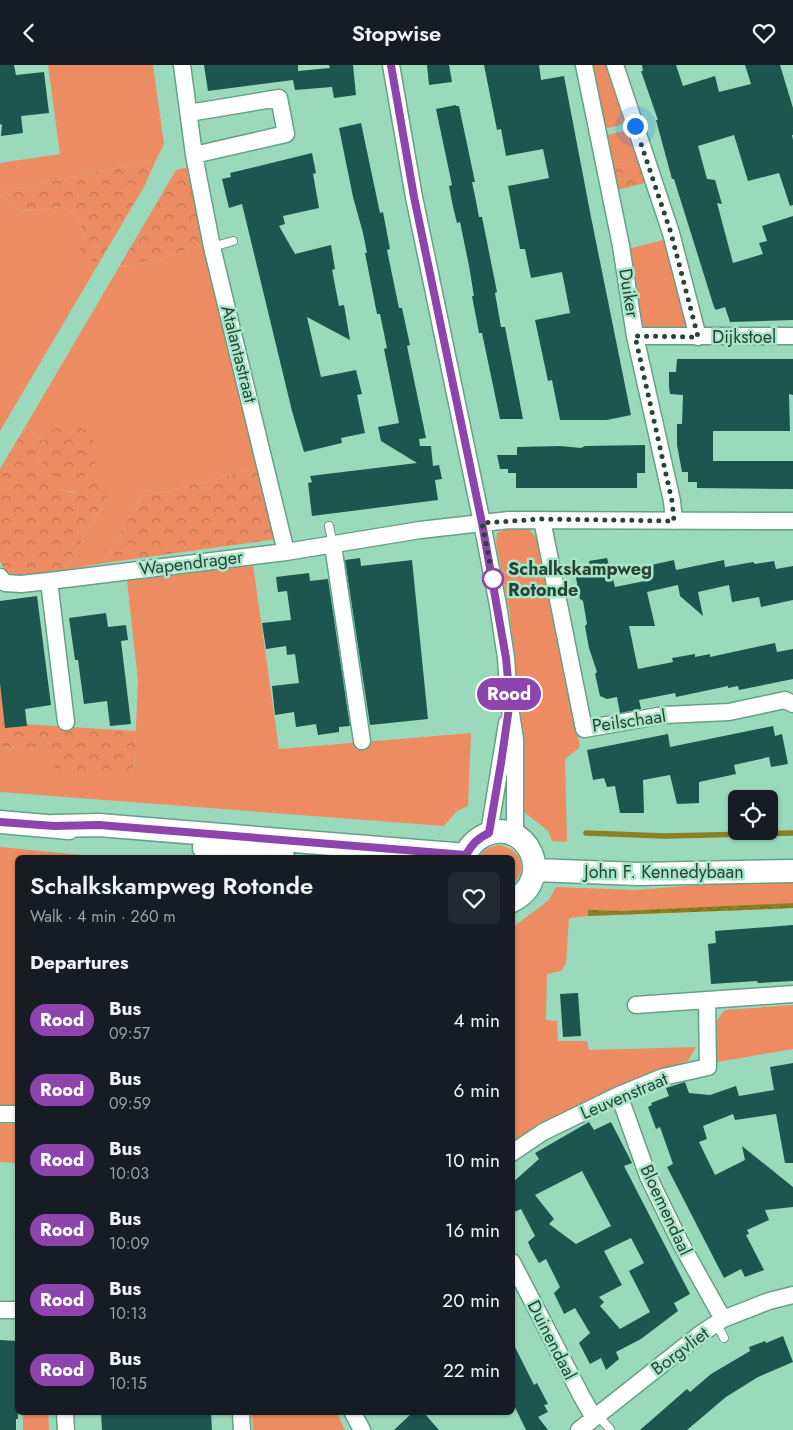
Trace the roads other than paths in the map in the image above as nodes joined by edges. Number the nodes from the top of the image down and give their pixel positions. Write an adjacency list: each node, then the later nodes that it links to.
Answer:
1 (182, 65): 5 (street, Atalantastraat)
2 (390, 65): 15 (street)
3 (584, 65): 9 (street, Duiker)
4 (615, 65): 11 (street)
5 (189, 113): 6 (street, Atalantastraat); 6 (street)
6 (194, 155): 8 (street, Atalantastraat)
7 (233, 241): 8 (lane)
8 (212, 247): 18 (street, Atalantastraat)
9 (635, 336): 11 (street, Dijkstoel); 13 (street, Duiker)
10 (793, 336): 11 (street, Dijkstoel)
11 (698, 337)
12 (542, 519): 13 (street, Wapendrager); 15 (street, Wapendrager); 22 (street, Peilschaal)
13 (674, 521): 14 (street, Wapendrager)
14 (793, 521)
15 (482, 523): 17 (street, Wapendrager); 21 (street)
16 (330, 526): 17 (lane)
17 (333, 545): 18 (street, Wapendrager); 24 (street)
18 (286, 552): 20 (street, Wapendrager)
19 (0, 577): 20 (street, Wapendrager)
20 (49, 581): 23 (street)
21 (510, 701): 27 (street); 28 (street)
22 (793, 704)
23 (66, 722)
24 (362, 741)
25 (0, 822): 26 (main road)
26 (54, 826): 29 (main road); 30 (main road)
27 (489, 833): 28 (main road); 31 (main road)
28 (515, 835): 32 (main road)
29 (265, 855)
30 (453, 855)
31 (466, 855)
32 (535, 870): 33 (main road, John F. Kennedybaan); 34 (main road)
33 (793, 871)
34 (515, 900)
35 (793, 994): 36 (street)
36 (707, 1000): 37 (street); 38 (street, Leuvenstraat)
37 (636, 1005)
38 (619, 1095): 41 (street, Leuvenstraat); 46 (street, Bloemendaal)
39 (0, 1114): 40 (street)
40 (15, 1114)
41 (515, 1151)
42 (515, 1268): 51 (street, Duinendaal)
43 (793, 1295): 46 (street, Borgvliet)
44 (0, 1310): 45 (street)
45 (15, 1310)
46 (720, 1321): 47 (lane); 51 (street, Borgvliet)
47 (724, 1338)
48 (65, 1415): 53 (street)
49 (241, 1415): 54 (street)
50 (354, 1415): 55 (street)
51 (596, 1416): 52 (lane); 56 (street, Borgvliet)
52 (610, 1429)
53 (66, 1430)
54 (242, 1430)
55 (362, 1430)
56 (579, 1430)

